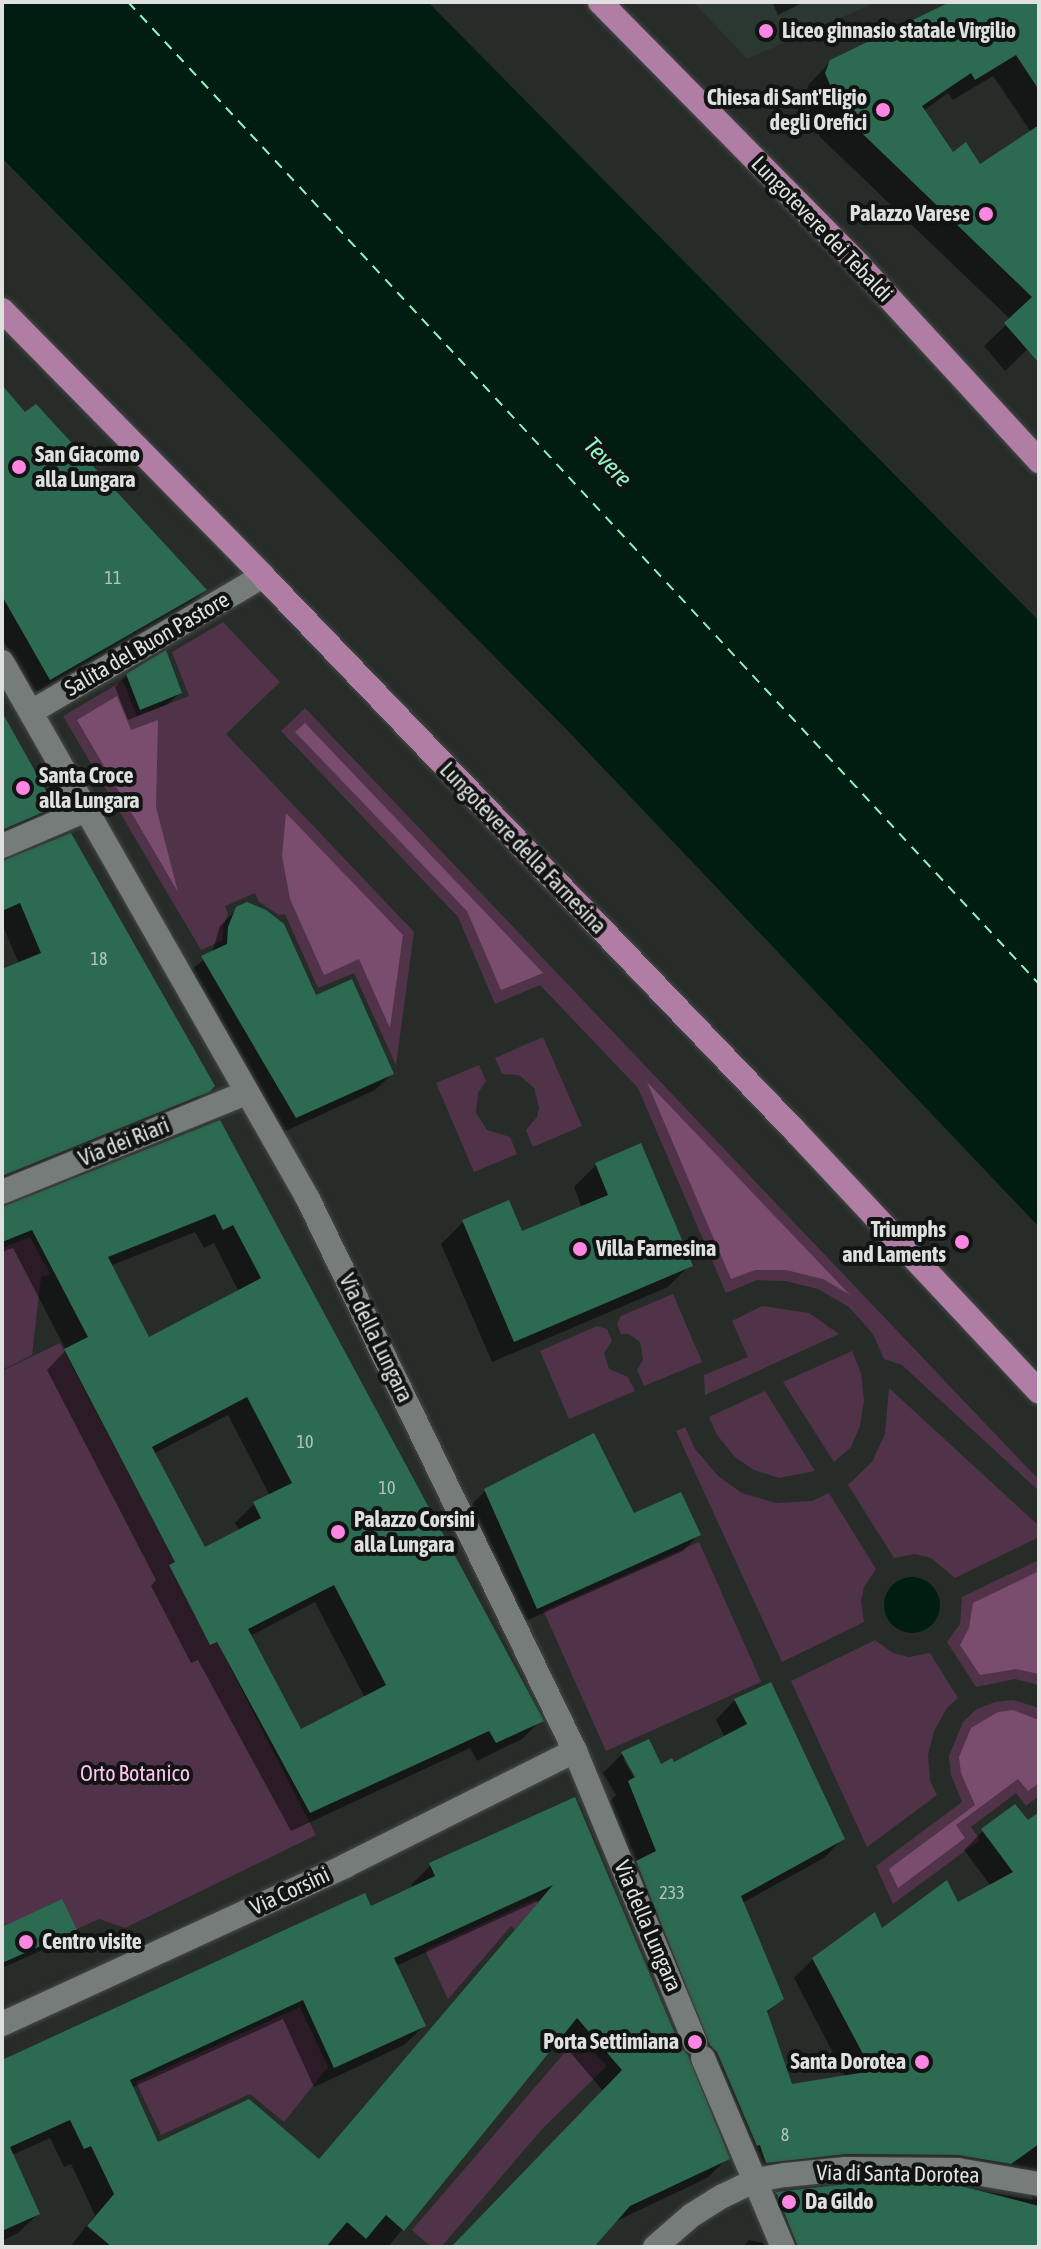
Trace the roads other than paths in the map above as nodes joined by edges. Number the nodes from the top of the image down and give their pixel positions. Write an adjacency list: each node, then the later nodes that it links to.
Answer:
1 (600, 2): 3 (main road, Lungotevere dei Tebaldi)
2 (2, 310): 4 (main road, Lungotevere della Farnesina)
3 (1039, 461)
4 (263, 576): 6 (street, Salita del Buon Pastore); 11 (main road, Lungotevere della Farnesina)
5 (2, 662): 6 (street, Via della Lungara)
6 (31, 712): 7 (street, Via della Lungara)
7 (86, 810): 8 (street); 9 (street, Via della Lungara)
8 (2, 846)
9 (246, 1093): 10 (street, Via dei Riari); 12 (street, Via della Lungara)
10 (2, 1192)
11 (1039, 1392)
12 (575, 1751): 13 (street, Via Corsini); 14 (street, Via della Lungara)
13 (2, 2024)
14 (756, 2180): 15 (street, Via di Santa Dorotea); 16 (street); 17 (street, Via della Lungara)
15 (1039, 2184)
16 (655, 2247)
17 (783, 2247)

